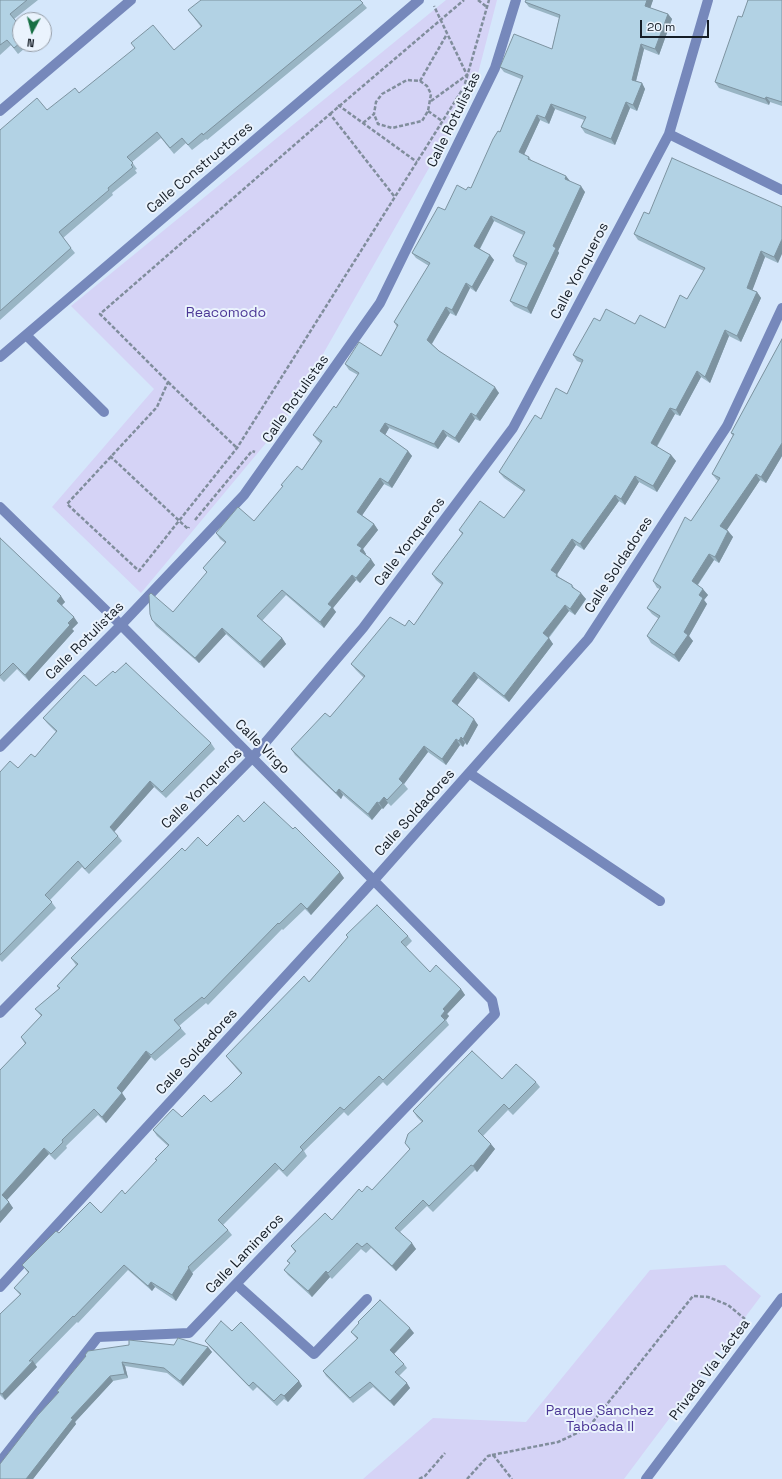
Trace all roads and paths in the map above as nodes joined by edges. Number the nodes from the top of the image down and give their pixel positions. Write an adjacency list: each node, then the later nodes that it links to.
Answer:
1 (132, 0): 16 (street)
2 (419, 0): 27 (street, Calle Constructores)
3 (431, 0): 10 (path)
4 (464, 0): 10 (path)
5 (478, 0): 9 (path)
6 (489, 0): 9 (path)
7 (516, 0): 32 (street, Calle Rotulistas)
8 (708, 0): 22 (street, Calle Yonqueros)
9 (487, 7): 12 (path)
10 (441, 20): 11 (path); 15 (path)
11 (447, 34): 12 (path); 13 (path)
12 (467, 75): 14 (path); 20 (path)
13 (420, 81): 14 (path); 19 (path)
14 (430, 101): 17 (path)
15 (338, 105): 18 (path); 21 (path)
16 (0, 111)
17 (428, 111): 19 (path); 20 (path)
18 (330, 114): 25 (path); 29 (path)
19 (374, 114): 21 (path)
20 (442, 121): 23 (path)
21 (363, 123): 23 (path)
22 (668, 134): 24 (street); 38 (street, Calle Yonqueros)
23 (417, 162): 25 (path)
24 (782, 190)
25 (394, 196): 31 (path)
26 (782, 308): 39 (street, Calle Soldadores)
27 (26, 335): 28 (street, Calle Constructores); 30 (street)
28 (0, 357)
29 (168, 382): 31 (path); 33 (path)
30 (104, 412)
31 (237, 448): 35 (path)
32 (273, 455): 35 (path); 36 (street, Calle Rotulistas)
33 (110, 456): 35 (path); 35 (path)
34 (0, 507): 36 (street, Calle Virgo)
35 (179, 520)
36 (122, 625): 37 (street, Calle Rotulistas); 38 (street, Calle Virgo)
37 (0, 747)
38 (253, 757): 40 (street, Calle Virgo); 42 (street, Calle Yonqueros)
39 (469, 773): 40 (street, Calle Soldadores); 41 (street)
40 (374, 880): 43 (street, Calle Virgo); 45 (street, Calle Soldadores)
41 (660, 901)
42 (0, 1013)
43 (495, 1014): 44 (street, Calle Lamineros)
44 (236, 1284): 47 (street); 51 (street, Calle Lamineros)
45 (0, 1287)
46 (782, 1298): 48 (street, Privada Vía Láctea)
47 (367, 1299)
48 (758, 1329): 50 (path); 55 (street, Privada Vía Láctea)
49 (445, 1453): 52 (path)
50 (492, 1455): 53 (path); 54 (path)
51 (0, 1462)
52 (419, 1479)
53 (467, 1479)
54 (512, 1479)
55 (646, 1479)

